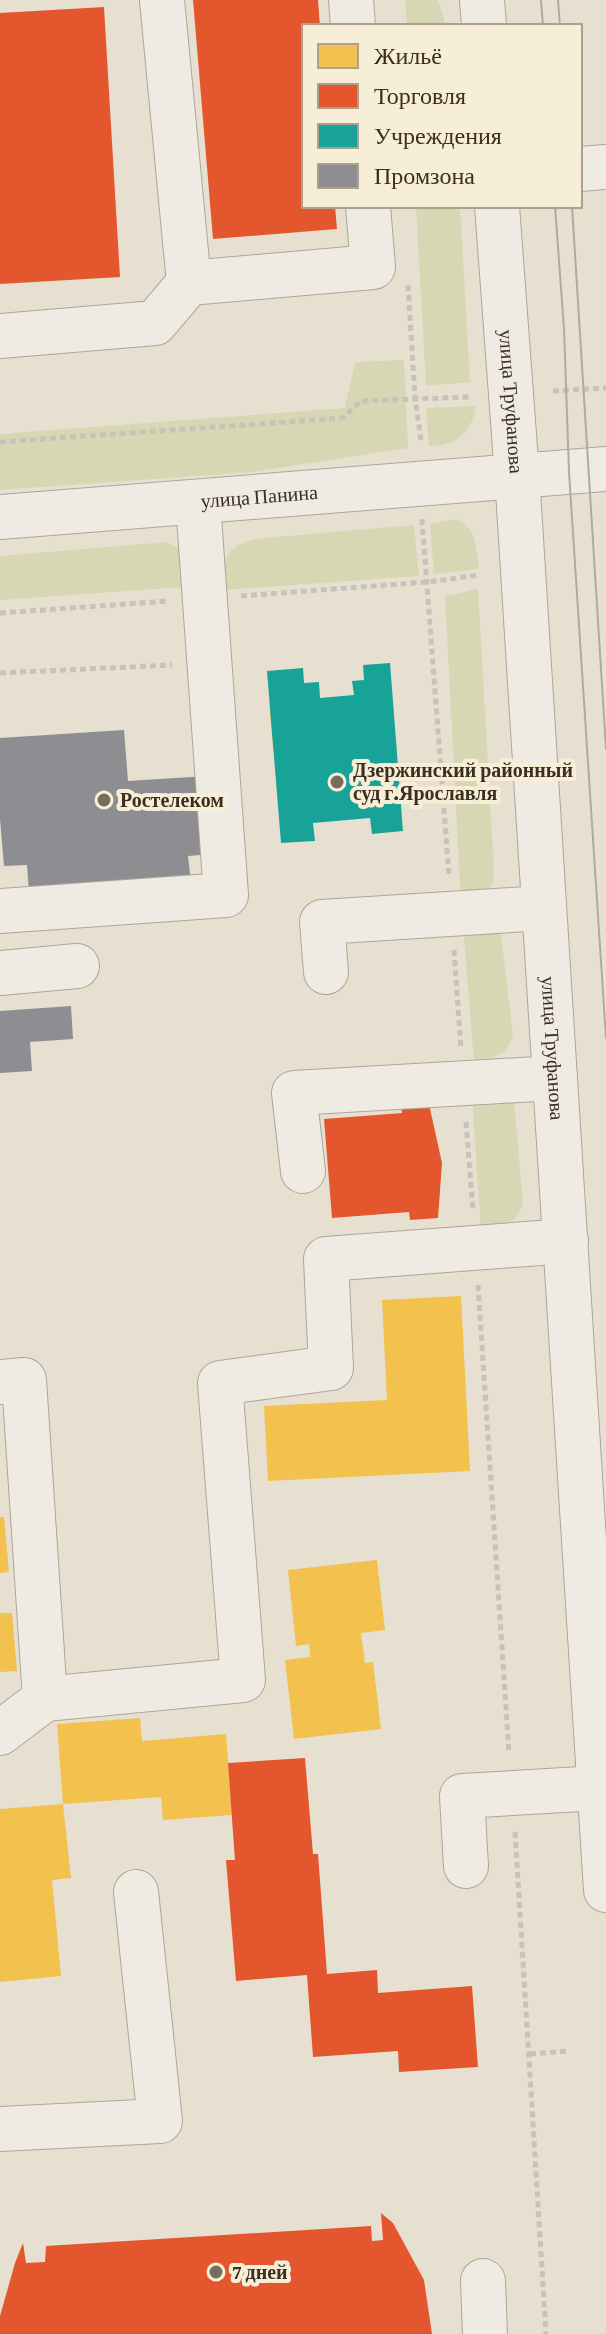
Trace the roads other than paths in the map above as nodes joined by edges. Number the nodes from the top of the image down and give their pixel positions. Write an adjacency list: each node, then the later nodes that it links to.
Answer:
1 (162, 0): 10 (street)
2 (351, 0): 4 (street)
3 (482, 0): 5 (street)
4 (353, 24)
5 (484, 24)
6 (606, 167): 7 (street)
7 (582, 169)
8 (368, 208): 10 (street)
9 (497, 208): 13 (street, улица Труфанова)
10 (189, 283): 11 (street)
11 (0, 336)
12 (606, 469): 13 (street, улица Панина)
13 (517, 475): 14 (street, улица Панина); 16 (street, улица Труфанова)
14 (198, 503): 15 (street, улица Панина); 17 (street)
15 (0, 517)
16 (544, 908): 19 (street); 21 (street, улица Труфанова)
17 (0, 911)
18 (77, 966): 20 (street)
19 (326, 972)
20 (0, 973)
21 (555, 1078): 22 (street); 23 (street, улица Труфанова)
22 (303, 1171)
23 (566, 1241): 25 (street, улица Труфанова); 26 (street)
24 (0, 1382): 26 (street)
25 (598, 1635): 28 (street, улица Труфанова)
26 (45, 1699): 27 (street)
27 (0, 1733)
28 (599, 1788): 29 (street); 30 (street, улица Труфанова)
29 (466, 1866)
30 (606, 1890)
31 (136, 1892): 32 (street)
32 (0, 2129)
33 (483, 2281): 34 (street)
34 (485, 2334)

